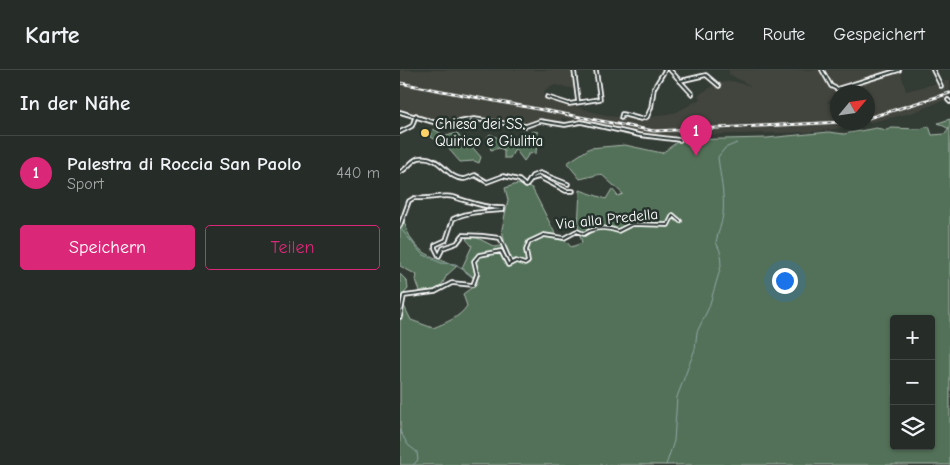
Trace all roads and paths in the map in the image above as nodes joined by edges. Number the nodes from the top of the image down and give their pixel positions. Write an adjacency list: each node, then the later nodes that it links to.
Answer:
1 (574, 70): 13 (street)
2 (596, 70): 13 (street)
3 (665, 70): 16 (street)
4 (670, 70): 8 (street)
5 (822, 70): 6 (street)
6 (899, 70)
7 (933, 70): 10 (street)
8 (680, 81): 9 (street); 11 (street)
9 (719, 86)
10 (941, 86)
11 (692, 94)
12 (547, 97): 13 (street)
13 (578, 101)
14 (400, 112): 15 (street)
15 (416, 115): 17 (street); 18 (street)
16 (621, 118)
17 (400, 132)
18 (680, 140)
19 (400, 172): 21 (street)
20 (568, 184): 21 (street)
21 (527, 185): 22 (street)
22 (573, 191)
23 (680, 221): 25 (street, Via alla Predella)
24 (400, 226): 25 (street)
25 (511, 263): 26 (street)
26 (400, 317)

